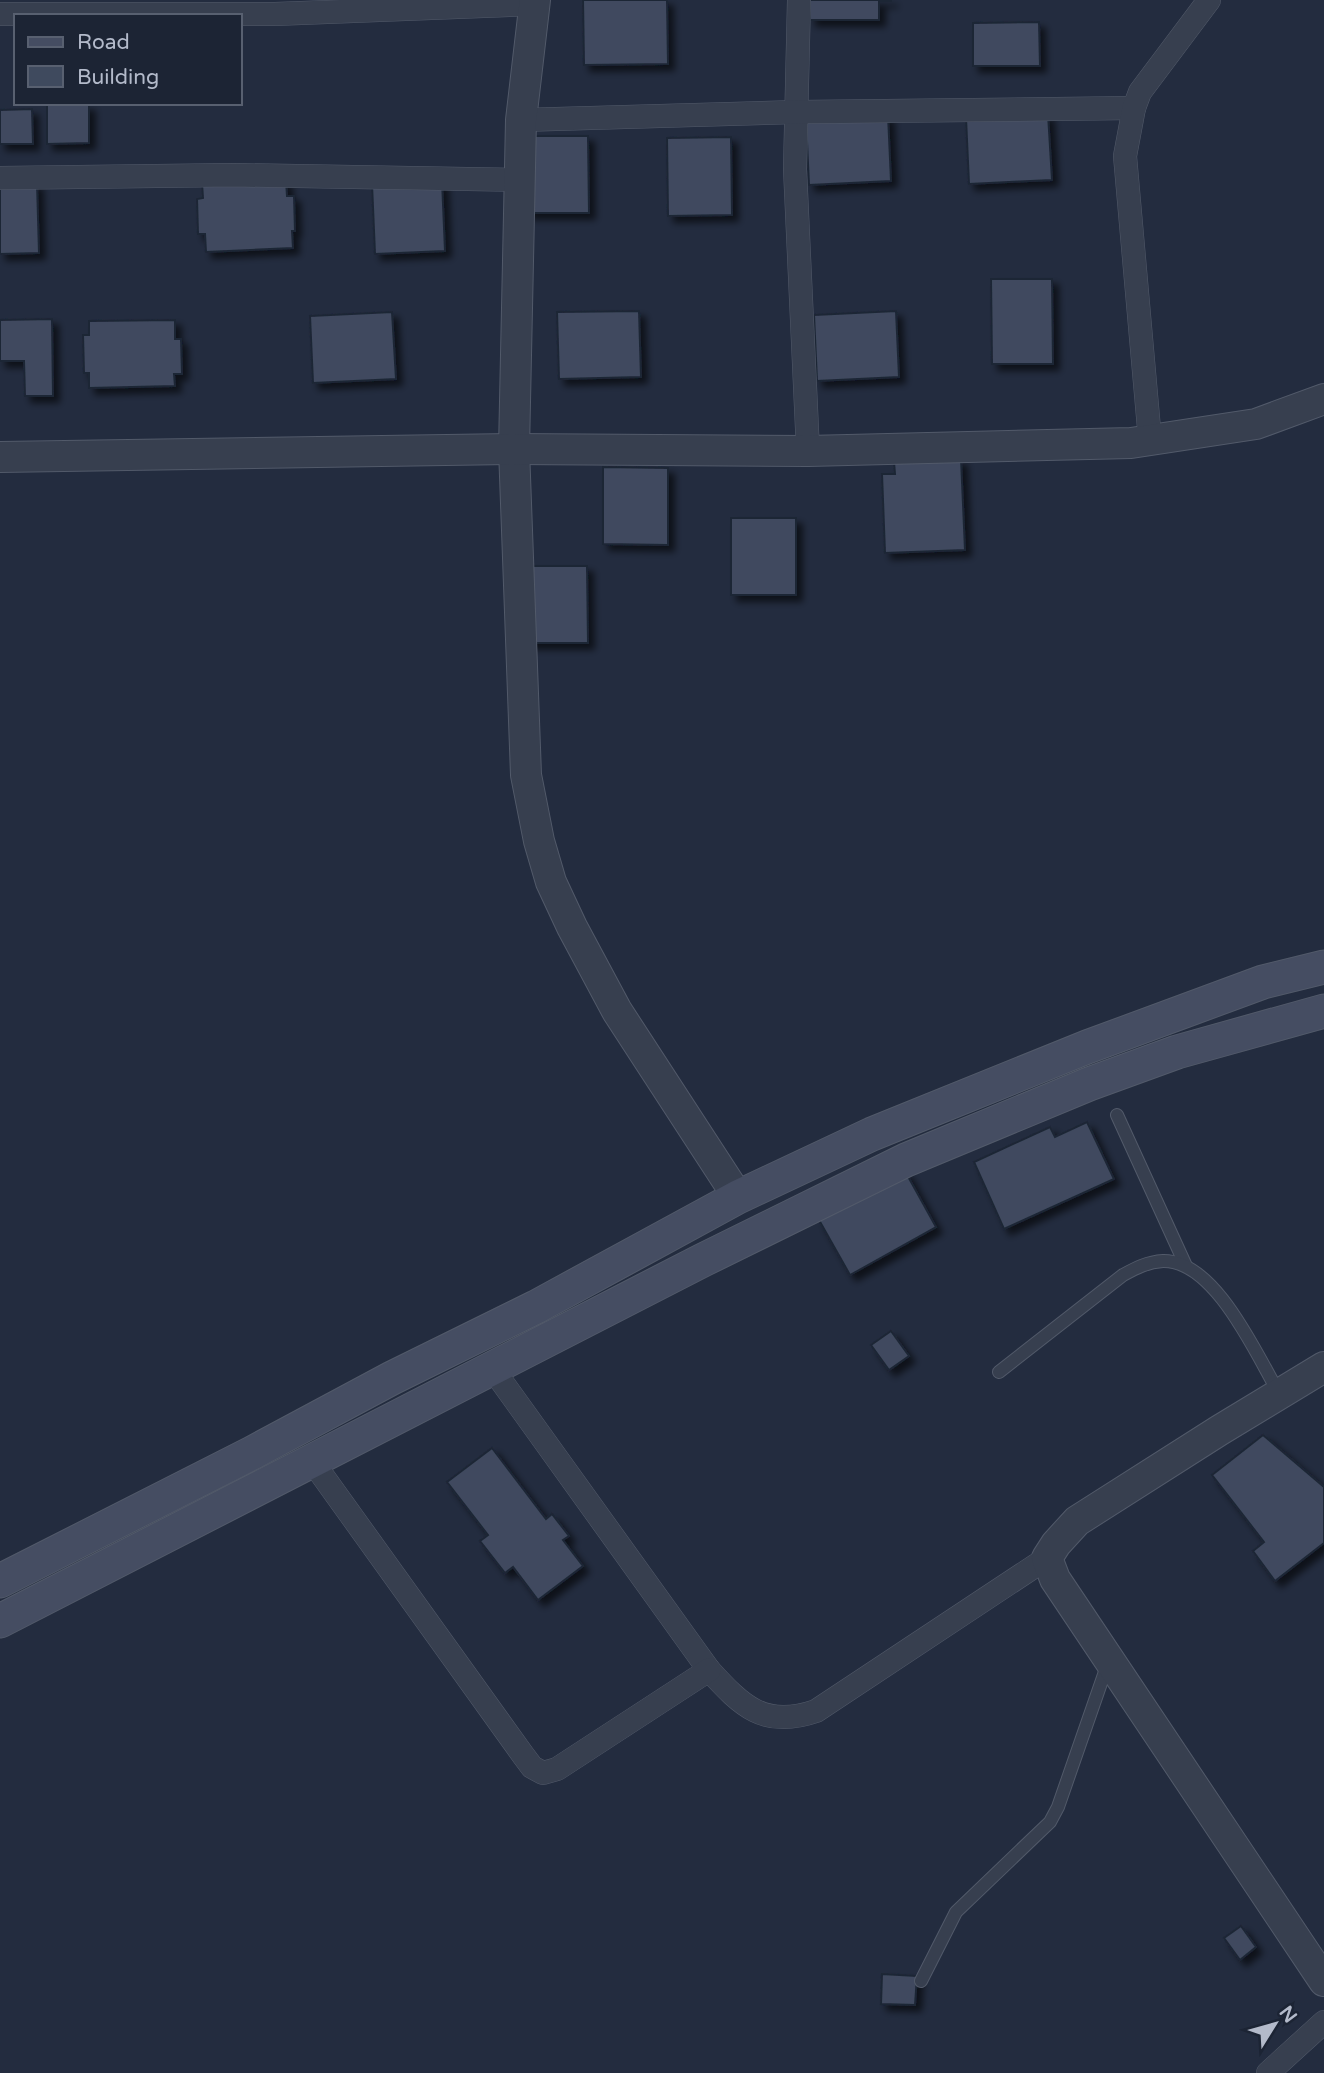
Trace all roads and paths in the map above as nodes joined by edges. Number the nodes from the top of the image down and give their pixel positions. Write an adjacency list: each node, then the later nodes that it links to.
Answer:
1 (799, 0): 6 (street)
2 (1209, 0): 5 (street)
3 (535, 2): 4 (street); 7 (street)
4 (0, 14)
5 (1134, 108): 6 (street); 11 (street)
6 (797, 112): 7 (street); 13 (street)
7 (522, 120): 9 (street)
8 (0, 178): 9 (street)
9 (519, 180): 12 (street)
10 (1324, 399): 11 (street)
11 (1150, 440): 13 (street)
12 (514, 449): 13 (street); 14 (street); 18 (street)
13 (808, 451)
14 (0, 457)
15 (1324, 967): 18 (main road)
16 (1324, 1011): 21 (main road)
17 (1117, 1115): 19 (lane)
18 (738, 1197): 26 (main road)
19 (1186, 1266): 22 (lane); 23 (lane)
20 (1324, 1367): 23 (street)
21 (492, 1368): 24 (main road); 29 (street)
22 (999, 1373)
23 (1279, 1393): 25 (street)
24 (312, 1461): 27 (main road); 29 (street)
25 (1047, 1558): 28 (street); 29 (street)
26 (0, 1581)
27 (0, 1621)
28 (1109, 1659): 30 (lane); 31 (street)
29 (709, 1670)
30 (922, 1981)
31 (1324, 1981)
32 (1324, 2022): 33 (street)
33 (1268, 2073)

